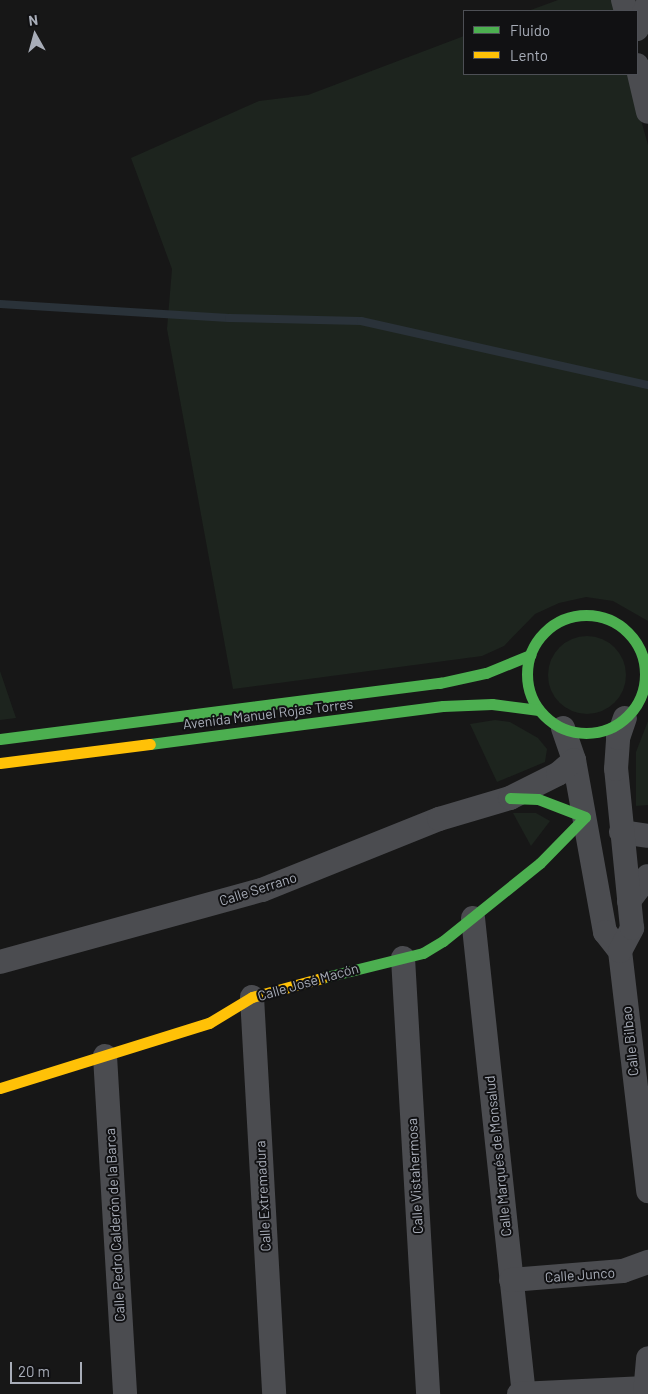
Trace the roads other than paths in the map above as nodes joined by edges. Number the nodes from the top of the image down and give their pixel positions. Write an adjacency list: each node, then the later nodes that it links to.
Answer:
1 (648, 2): 2 (street)
2 (638, 27)
3 (638, 69): 4 (street)
4 (648, 112)
5 (642, 644): 6 (main road); 7 (main road)
6 (530, 655): 8 (main road); 11 (main road, Avenida Manuel Rojas Torres)
7 (645, 692): 9 (main road)
8 (539, 710): 10 (main road); 13 (main road, Avenida Manuel Rojas Torres)
9 (625, 718): 10 (main road); 17 (street)
10 (563, 728): 12 (street)
11 (0, 739)
12 (574, 760): 14 (street, Calle Serrano); 15 (street)
13 (0, 763)
14 (510, 798): 15 (main road, Calle Serrano); 25 (street, Calle Serrano)
15 (585, 817): 18 (street); 19 (main road, Calle José Macón)
16 (648, 836): 17 (street, Calle José Macón)
17 (622, 843): 18 (street, Calle José Macón); 21 (street)
18 (592, 857): 19 (street, Calle José Macón); 23 (street)
19 (540, 862): 22 (main road, Calle José Macón)
20 (648, 876): 21 (street)
21 (629, 901): 23 (street)
22 (473, 918): 24 (main road, Calle José Macón); 31 (street, Calle Marqués de Monsalud)
23 (620, 951): 29 (street, Calle Bilbao)
24 (402, 958): 26 (main road, Calle José Macón); 35 (street, Calle Vistahermosa)
25 (0, 962)
26 (252, 997): 27 (main road, Calle José Macón); 34 (street, Calle Extremadura)
27 (105, 1056): 28 (main road, Calle José Macón); 33 (street, Calle Pedro Calderón de la Barca)
28 (0, 1088)
29 (648, 1191)
30 (648, 1262): 31 (street, Calle Junco)
31 (511, 1280): 37 (street, Calle Marqués de Monsalud)
32 (647, 1380): 37 (street)
33 (125, 1394)
34 (274, 1394)
35 (428, 1394)
36 (519, 1394): 37 (street)
37 (524, 1394)

